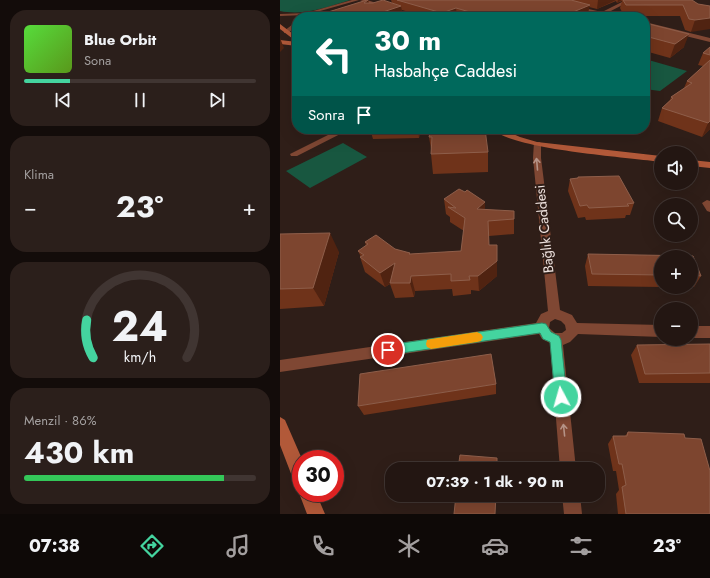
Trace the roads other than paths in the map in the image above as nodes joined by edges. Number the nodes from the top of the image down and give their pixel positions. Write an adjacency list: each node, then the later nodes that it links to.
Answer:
1 (357, 0): 4 (street)
2 (362, 0): 8 (street)
3 (630, 0): 10 (street)
4 (332, 7): 6 (street); 7 (street)
5 (568, 8): 9 (street)
6 (313, 12)
7 (320, 12)
8 (401, 12)
9 (584, 12)
10 (607, 12)
11 (280, 15): 12 (street)
12 (292, 15)
13 (280, 26): 16 (main road)
14 (292, 27): 16 (street)
15 (650, 27): 19 (street)
16 (286, 32): 17 (main road); 18 (main road)
17 (280, 35)
18 (292, 36)
19 (710, 41)
20 (280, 42): 21 (main road)
21 (292, 43)
22 (336, 134): 25 (street)
23 (506, 134): 24 (main road)
24 (537, 144): 26 (main road); 29 (street, Bağlık Caddesi, one-way to 24)
25 (294, 154)
26 (654, 158)
27 (698, 164): 28 (main road)
28 (710, 165)
29 (554, 314): 30 (street); 31 (street)
30 (542, 328): 35 (street); 36 (street)
31 (573, 328): 32 (street); 35 (street)
32 (654, 331)
33 (698, 332): 34 (street)
34 (710, 332)
35 (556, 340): 39 (street, one-way to 35)
36 (280, 366)
37 (280, 425): 38 (main road)
38 (292, 455)
39 (567, 462)
40 (311, 502): 42 (main road)
41 (571, 502): 43 (street)
42 (316, 514)
43 (572, 514)

